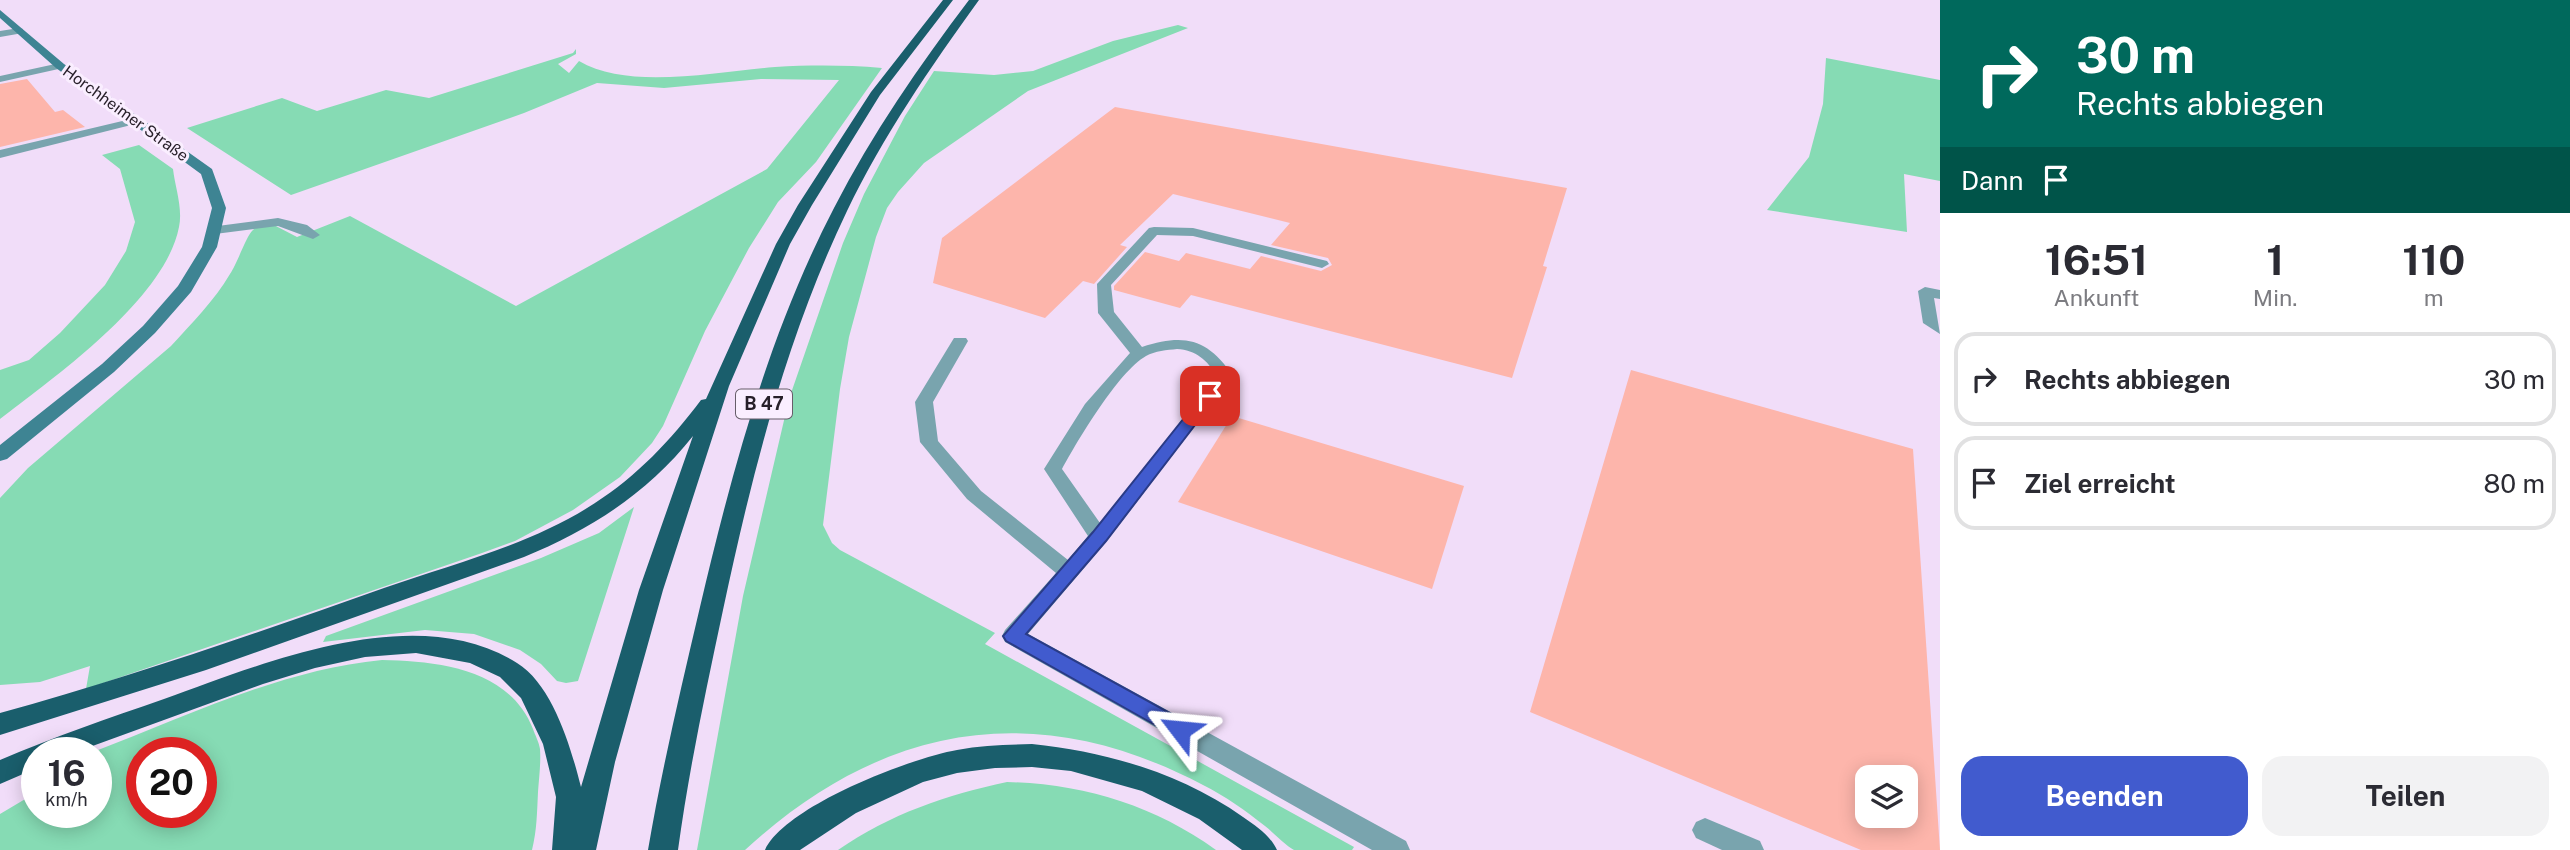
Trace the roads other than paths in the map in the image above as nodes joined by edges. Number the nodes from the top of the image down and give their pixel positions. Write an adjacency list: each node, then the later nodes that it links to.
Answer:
1 (948, 0): 19 (highway, B 47)
2 (974, 0): 30 (highway, B 47)
3 (0, 13): 4 (main road, Horchheimer Straße)
4 (19, 31): 5 (street); 6 (main road, Horchheimer Straße)
5 (0, 34)
6 (61, 66): 7 (lane); 8 (main road, Horchheimer Straße)
7 (0, 79)
8 (135, 121): 9 (lane); 12 (main road, Horchheimer Straße)
9 (115, 126): 10 (lane); 11 (lane)
10 (0, 147)
11 (0, 154)
12 (215, 230): 13 (lane); 20 (main road, Horchheimer Straße)
13 (313, 235)
14 (1322, 264): 18 (lane)
15 (1940, 295): 16 (lane)
16 (1940, 328)
17 (960, 341): 22 (lane)
18 (1139, 353): 21 (lane); 21 (lane)
19 (720, 386): 23 (highway); 29 (highway, B 47)
20 (0, 455)
21 (1099, 537): 22 (lane)
22 (1069, 572): 33 (lane)
23 (0, 724)
24 (87, 737): 28 (highway)
25 (21, 763): 26 (highway)
26 (0, 772)
27 (1705, 830): 34 (lane)
28 (567, 850)
29 (581, 850)
30 (663, 850)
31 (780, 850): 32 (highway)
32 (1262, 850)
33 (1397, 850)
34 (1751, 850)

